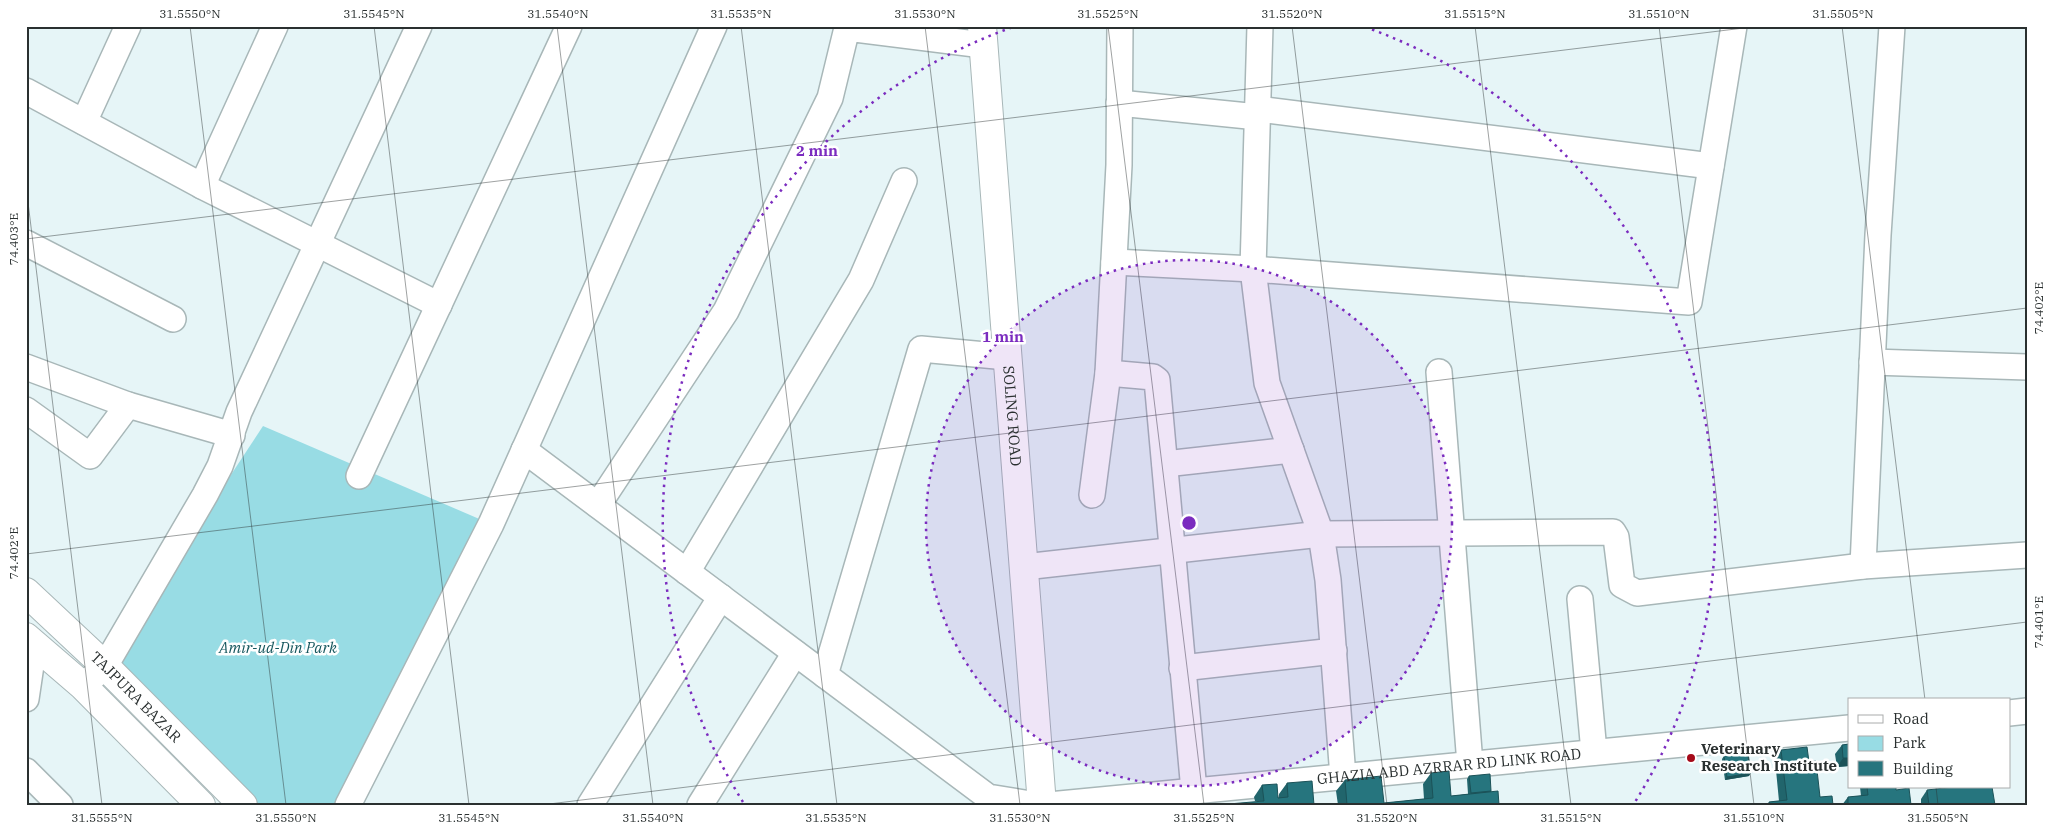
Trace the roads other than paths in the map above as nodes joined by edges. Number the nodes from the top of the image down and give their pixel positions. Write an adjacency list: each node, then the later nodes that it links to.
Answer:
1 (128, 26): 14 (street)
2 (275, 26): 17 (street)
3 (418, 26): 19 (street)
4 (569, 26): 22 (street)
5 (714, 26): 33 (street)
6 (1120, 26): 12 (street)
7 (1260, 26): 13 (street)
8 (1734, 26): 15 (street)
9 (1892, 26): 25 (street)
10 (982, 36): 24 (street, SOLING ROAD); 38 (street)
11 (26, 91): 14 (street)
12 (1119, 103): 13 (street); 20 (street)
13 (1258, 113): 15 (street); 21 (street)
14 (84, 122): 17 (street)
15 (1711, 166): 21 (street)
16 (904, 181): 45 (street)
17 (202, 186): 19 (street)
18 (26, 243): 23 (street)
19 (318, 244): 22 (street); 32 (street)
20 (1114, 262): 21 (street); 29 (street)
21 (1253, 269): 34 (street)
22 (439, 305): 36 (street)
23 (173, 319)
24 (1007, 357): 44 (street, SOLING ROAD); 54 (street)
25 (1872, 362): 26 (street); 43 (street)
26 (2027, 367)
27 (26, 368): 30 (street)
28 (1439, 372): 39 (street)
29 (1108, 373): 35 (street); 37 (street)
30 (128, 405): 31 (street); 32 (street)
31 (26, 410)
32 (232, 435): 52 (street)
33 (524, 450): 38 (street); 68 (street)
34 (1291, 450): 35 (street); 40 (street)
35 (1165, 464): 41 (street)
36 (358, 476)
37 (1092, 495)
38 (598, 505): 45 (street)
39 (1450, 532): 40 (street); 43 (street); 61 (street)
40 (1321, 534): 41 (street); 50 (street)
41 (1171, 551): 44 (street); 53 (street)
42 (2027, 555): 43 (street)
43 (1863, 566)
44 (1024, 567): 72 (street, SOLING ROAD)
45 (687, 572): 47 (street)
46 (26, 592): 52 (street, TAJPURA BAZAR)
47 (721, 597): 51 (street); 69 (street)
48 (1580, 599): 60 (street)
49 (30, 641): 55 (street, TAJPURA BAZAR); 56 (street)
50 (1334, 651): 53 (street); 63 (street)
51 (795, 653): 54 (street); 70 (street)
52 (105, 666): 55 (street); 67 (street, TAJPURA BAZAR)
53 (1182, 668): 64 (street)
54 (825, 676): 71 (street)
55 (83, 686): 66 (street, TAJPURA BAZAR)
56 (26, 699)
57 (2027, 711): 58 (street)
58 (2010, 713)
59 (1848, 728): 60 (street, GHAZIA ABD AZRRAR RD LINK ROAD)
60 (1594, 752): 61 (street, GHAZIA ABD AZRRAR RD LINK ROAD)
61 (1470, 764): 63 (street, GHAZIA ABD AZRRAR RD LINK ROAD)
62 (26, 771): 65 (street)
63 (1343, 777): 64 (street, GHAZIA ABD AZRRAR RD LINK ROAD)
64 (1194, 791): 73 (street, GHAZIA ABD AZRRAR RD LINK ROAD)
65 (60, 805)
66 (201, 805)
67 (243, 805)
68 (348, 805)
69 (590, 805)
70 (700, 805)
71 (1037, 805)
72 (1042, 805)
73 (1049, 805)

